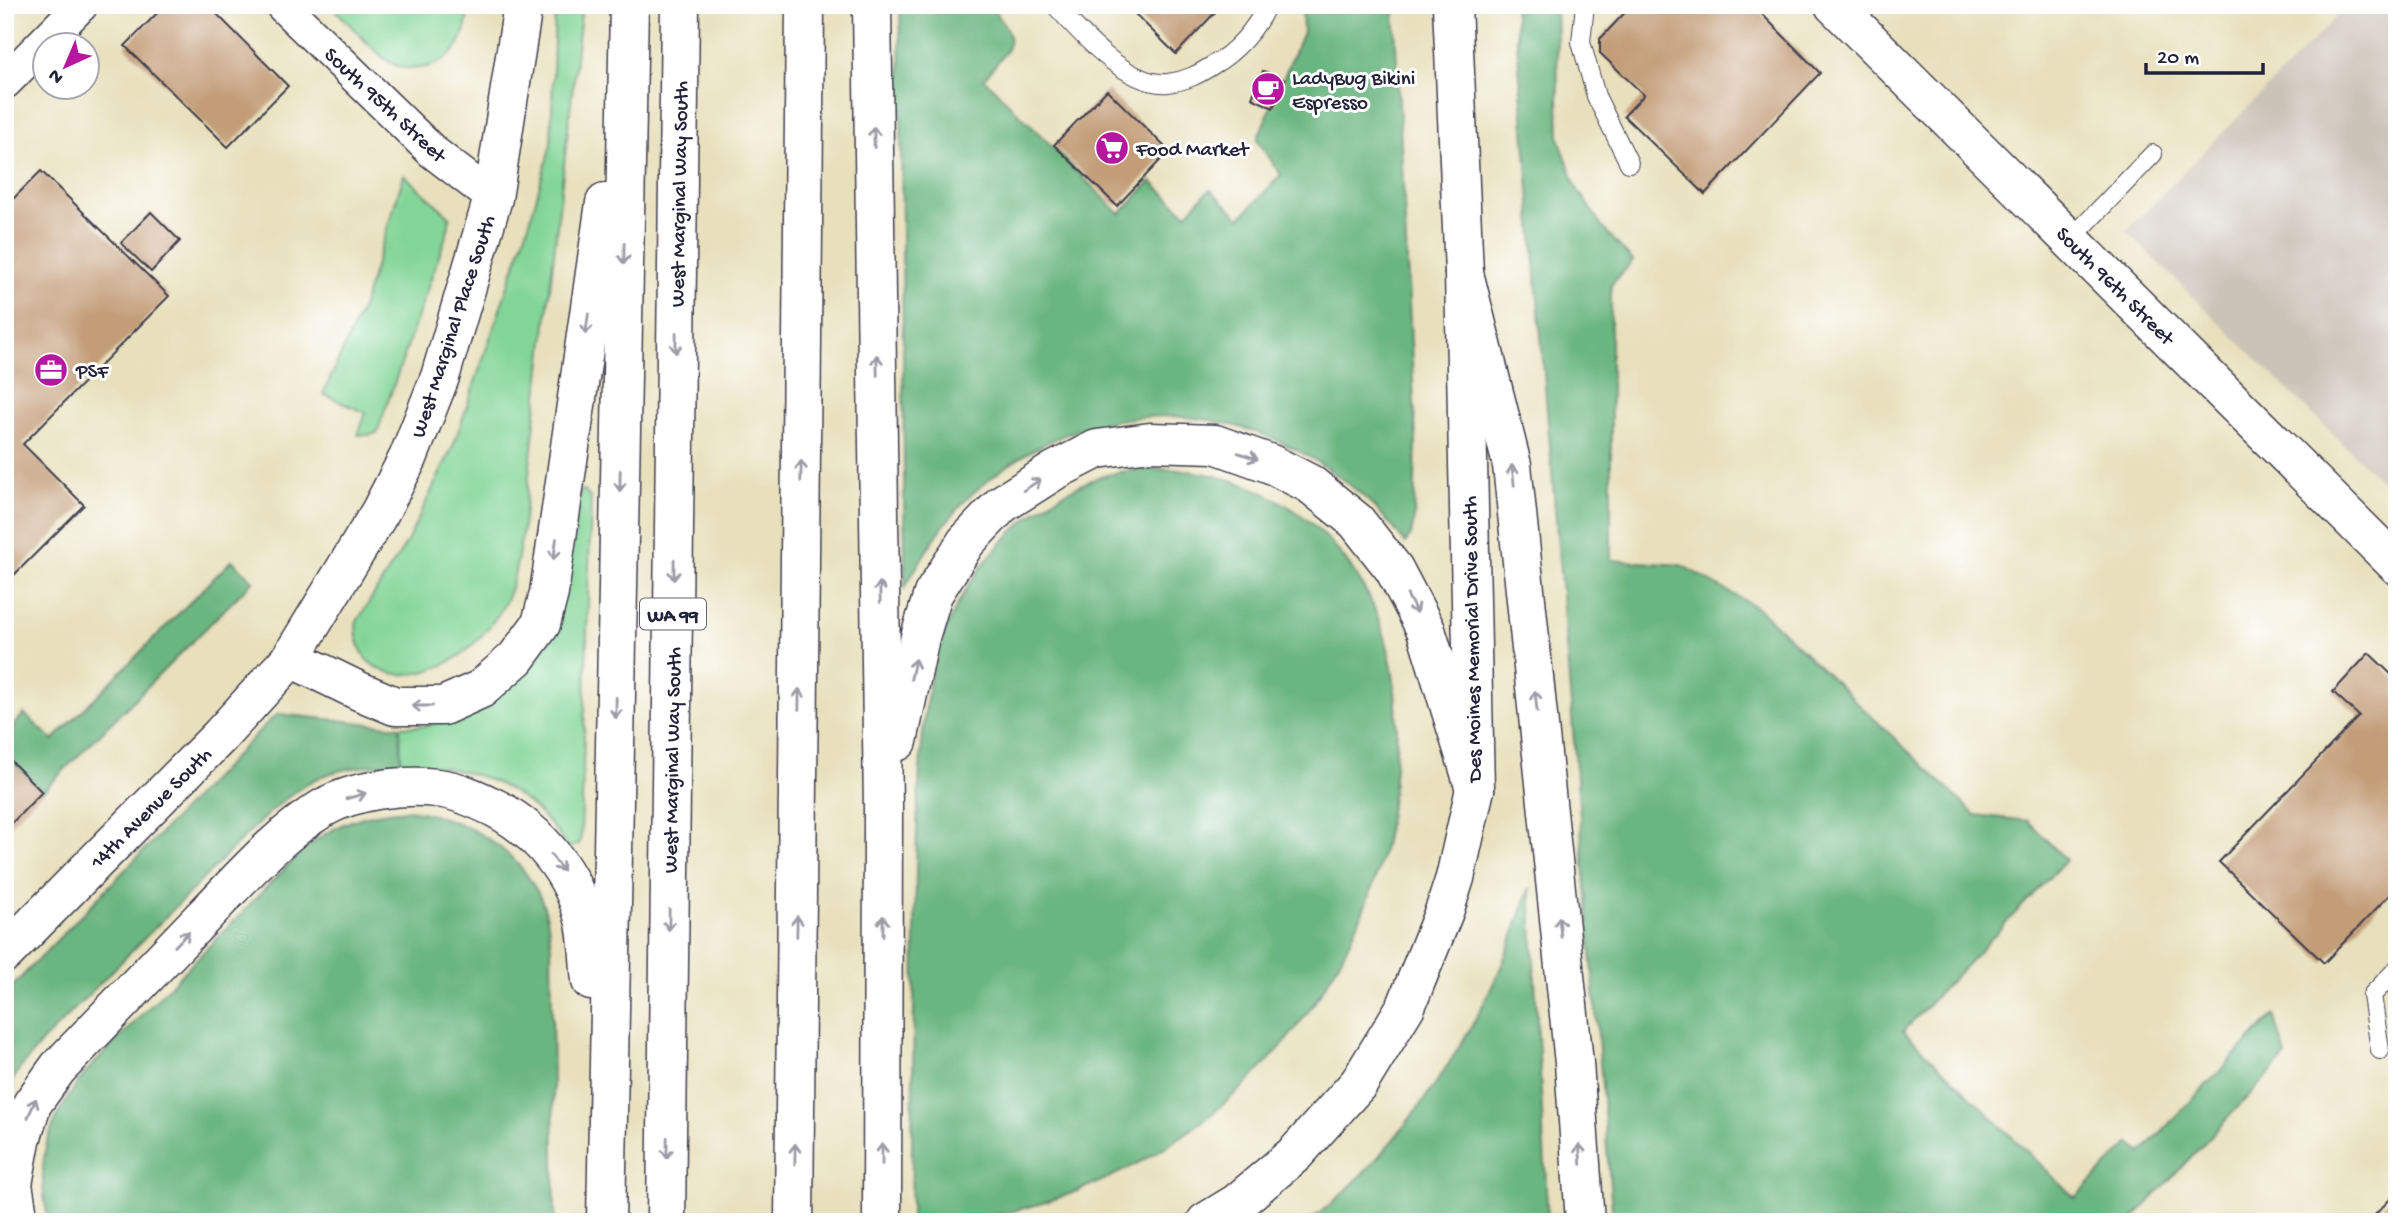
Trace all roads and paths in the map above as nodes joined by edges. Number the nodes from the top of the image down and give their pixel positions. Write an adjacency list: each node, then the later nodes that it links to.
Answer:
1 (81, 5): 13 (street)
2 (282, 5): 16 (street, South 95th Street)
3 (523, 5): 16 (main road, West Marginal Place South)
4 (680, 5): 29 (main road, West Marginal Way South / WA 99, one-way to 29)
5 (805, 5): 30 (main road, one-way to 5)
6 (872, 5): 22 (main road, one-way to 6)
7 (1055, 5): 8 (lane)
8 (1267, 5)
9 (1452, 5): 18 (main road, Des Moines Memorial Drive South)
10 (1585, 5): 15 (lane)
11 (1834, 5): 17 (main road, South 96th Street)
12 (628, 22): 20 (main road, one-way to 20); 26 (main road, one-way to 26)
13 (5, 82)
14 (2153, 154): 17 (lane)
15 (1629, 163)
16 (493, 198): 20 (main road, West Marginal Place South)
17 (2070, 240): 19 (main road, South 96th Street)
18 (1464, 273): 21 (main road, Des Moines Memorial Drive South); 33 (main road, one-way to 18)
19 (2397, 565)
20 (291, 658): 23 (main road, 14th Avenue South)
21 (1475, 789): 22 (main road, one-way to 21); 32 (main road, Des Moines Memorial Drive South)
22 (883, 808): 31 (main road, one-way to 22)
23 (5, 953)
24 (2397, 970): 25 (lane)
25 (2380, 1050)
26 (609, 1146): 27 (main road, one-way to 26); 28 (main road)
27 (19, 1222)
28 (606, 1222)
29 (666, 1222)
30 (794, 1222)
31 (882, 1222)
32 (1206, 1222)
33 (1585, 1222)

